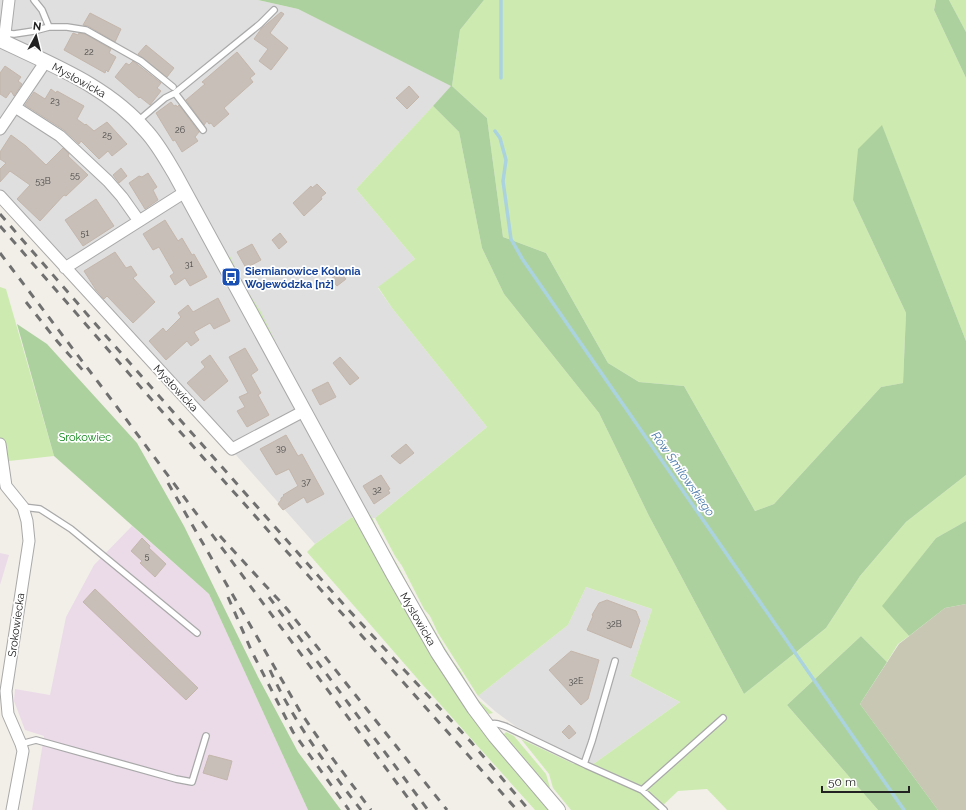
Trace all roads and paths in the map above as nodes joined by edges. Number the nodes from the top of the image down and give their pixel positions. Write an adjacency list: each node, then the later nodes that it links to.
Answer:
1 (9, 0): 5 (street)
2 (34, 0): 4 (lane)
3 (274, 10): 7 (lane)
4 (49, 26): 5 (lane); 7 (lane)
5 (3, 38): 6 (street, Mysłowicka)
6 (46, 61): 8 (street, Mysłowicka); 9 (street, Mysłowicka)
7 (174, 90): 9 (lane); 11 (lane)
8 (15, 107): 10 (street, Mysłowicka); 14 (street)
9 (138, 122): 12 (street, Mysłowicka)
10 (0, 129)
11 (203, 130)
12 (185, 192): 14 (street); 16 (street, Mysłowicka)
13 (0, 196): 15 (street, Mysłowicka)
14 (139, 221): 15 (street)
15 (65, 268): 16 (street, Mysłowicka)
16 (304, 411): 23 (street, Mysłowicka)
17 (0, 444): 18 (street)
18 (3, 486): 19 (street)
19 (24, 507): 20 (lane); 25 (street, Srokowiecka)
20 (197, 633)
21 (616, 661): 26 (lane)
22 (723, 718): 27 (lane)
23 (487, 726): 26 (lane); 29 (street, Mysłowicka)
24 (206, 736): 25 (lane)
25 (22, 744): 28 (street, Srokowiecka)
26 (584, 764): 27 (lane)
27 (642, 790): 30 (lane)
28 (12, 810)
29 (558, 810)
30 (664, 810)

